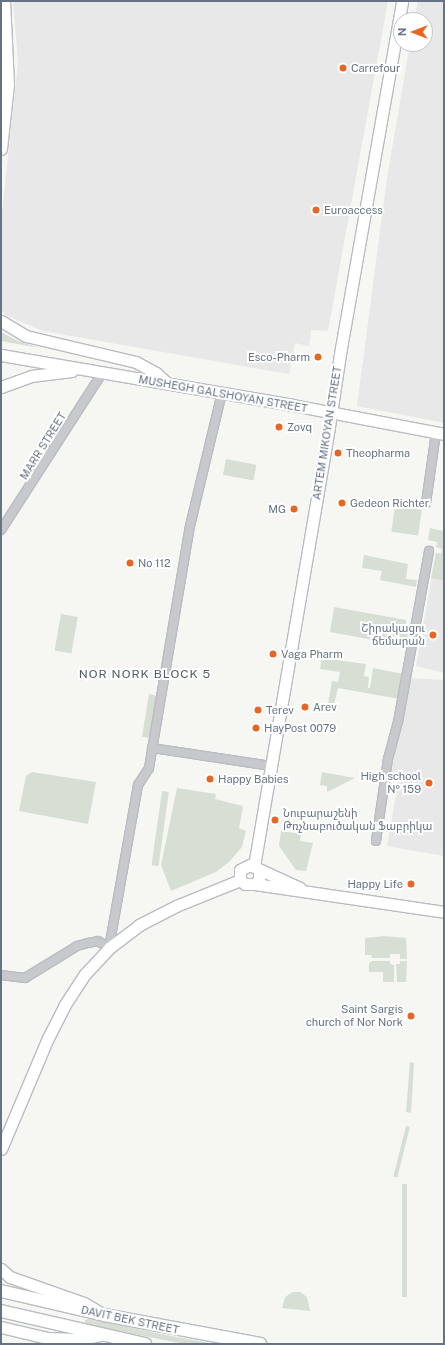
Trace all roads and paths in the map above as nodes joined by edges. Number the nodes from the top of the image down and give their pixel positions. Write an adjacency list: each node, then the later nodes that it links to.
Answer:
1 (4, 1): 3 (main road)
2 (402, 1): 11 (main road, ARTEM MIKOYAN STREET)
3 (1, 149)
4 (1, 321): 8 (main road)
5 (1, 355): 6 (main road, MUSHEGH GALSHOYAN STREET)
6 (84, 369): 7 (main road, MUSHEGH GALSHOYAN STREET); 9 (main road)
7 (102, 372): 8 (main road, MUSHEGH GALSHOYAN STREET); 14 (street, MARR STREET)
8 (167, 384): 10 (main road, MUSHEGH GALSHOYAN STREET)
9 (1, 387)
10 (222, 393): 11 (main road, MUSHEGH GALSHOYAN STREET); 16 (street)
11 (331, 414): 12 (main road, MUSHEGH GALSHOYAN STREET); 17 (main road, ARTEM MIKOYAN STREET)
12 (440, 433): 13 (street)
13 (426, 503)
14 (1, 530)
15 (429, 551): 18 (street)
16 (152, 748): 17 (street); 24 (street)
17 (271, 766): 19 (main road, ARTEM MIKOYAN STREET)
18 (376, 841)
19 (256, 868): 20 (main road); 21 (main road); 22 (main road)
20 (240, 880): 21 (main road); 24 (main road)
21 (255, 884): 22 (main road)
22 (306, 891): 23 (main road)
23 (444, 912)
24 (109, 948): 25 (street); 26 (main road)
25 (1, 975)
26 (1, 1149)
27 (1, 1269): 28 (main road)
28 (6, 1276): 32 (main road)
29 (1, 1291): 30 (main road, DAVIT BEK STREET)
30 (82, 1310): 32 (main road, DAVIT BEK STREET); 34 (main road)
31 (1, 1311): 34 (main road, DAVIT BEK STREET)
32 (104, 1315): 37 (main road, DAVIT BEK STREET)
33 (1, 1327): 35 (main road)
34 (77, 1330): 35 (main road, DAVIT BEK STREET)
35 (100, 1335): 36 (main road, DAVIT BEK STREET)
36 (145, 1344)
37 (260, 1344)

